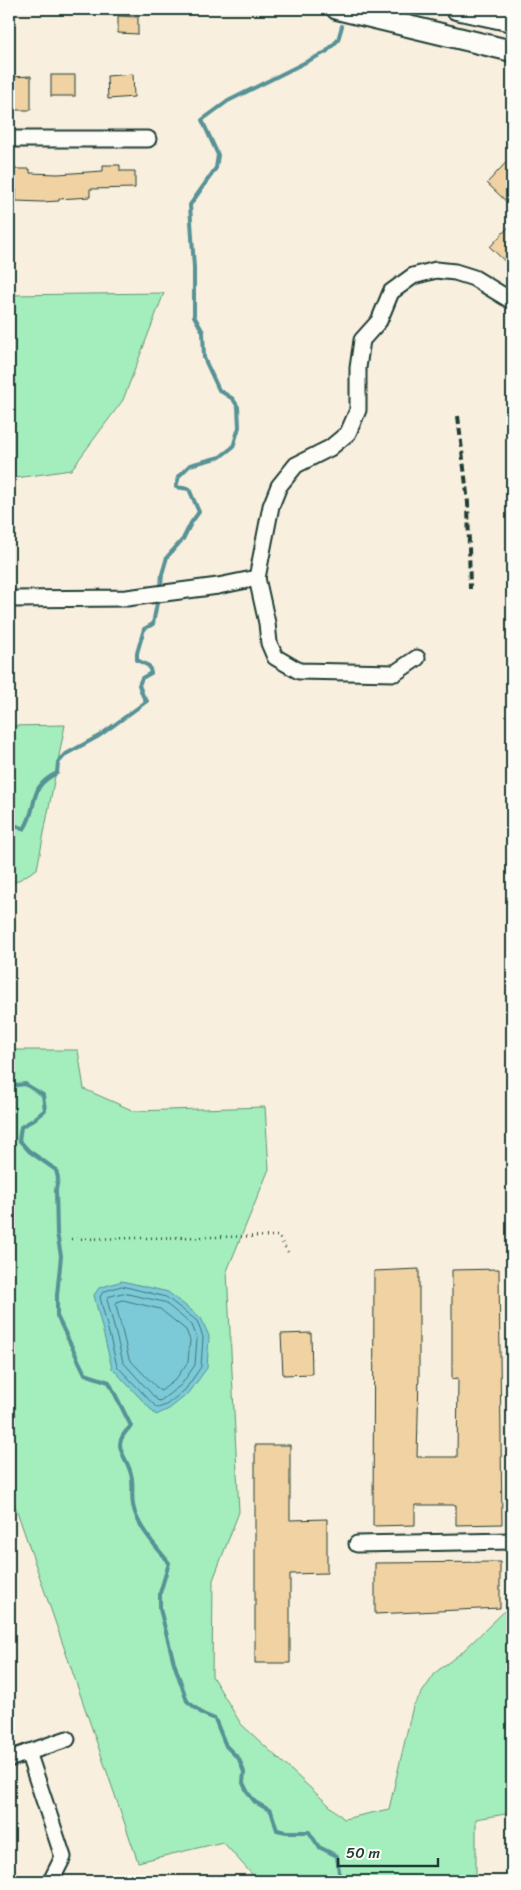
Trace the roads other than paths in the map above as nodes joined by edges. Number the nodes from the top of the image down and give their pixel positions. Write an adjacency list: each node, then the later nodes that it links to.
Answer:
1 (337, 9): 4 (main road)
2 (456, 9): 3 (main road)
3 (511, 20)
4 (509, 50)
5 (9, 139): 6 (street)
6 (148, 139)
7 (512, 301): 8 (street)
8 (257, 578): 9 (street); 10 (street)
9 (9, 599)
10 (417, 658)
11 (512, 1541): 12 (street)
12 (357, 1544)
13 (67, 1739): 14 (street)
14 (28, 1752): 15 (street); 16 (street)
15 (9, 1759)
16 (51, 1881)

